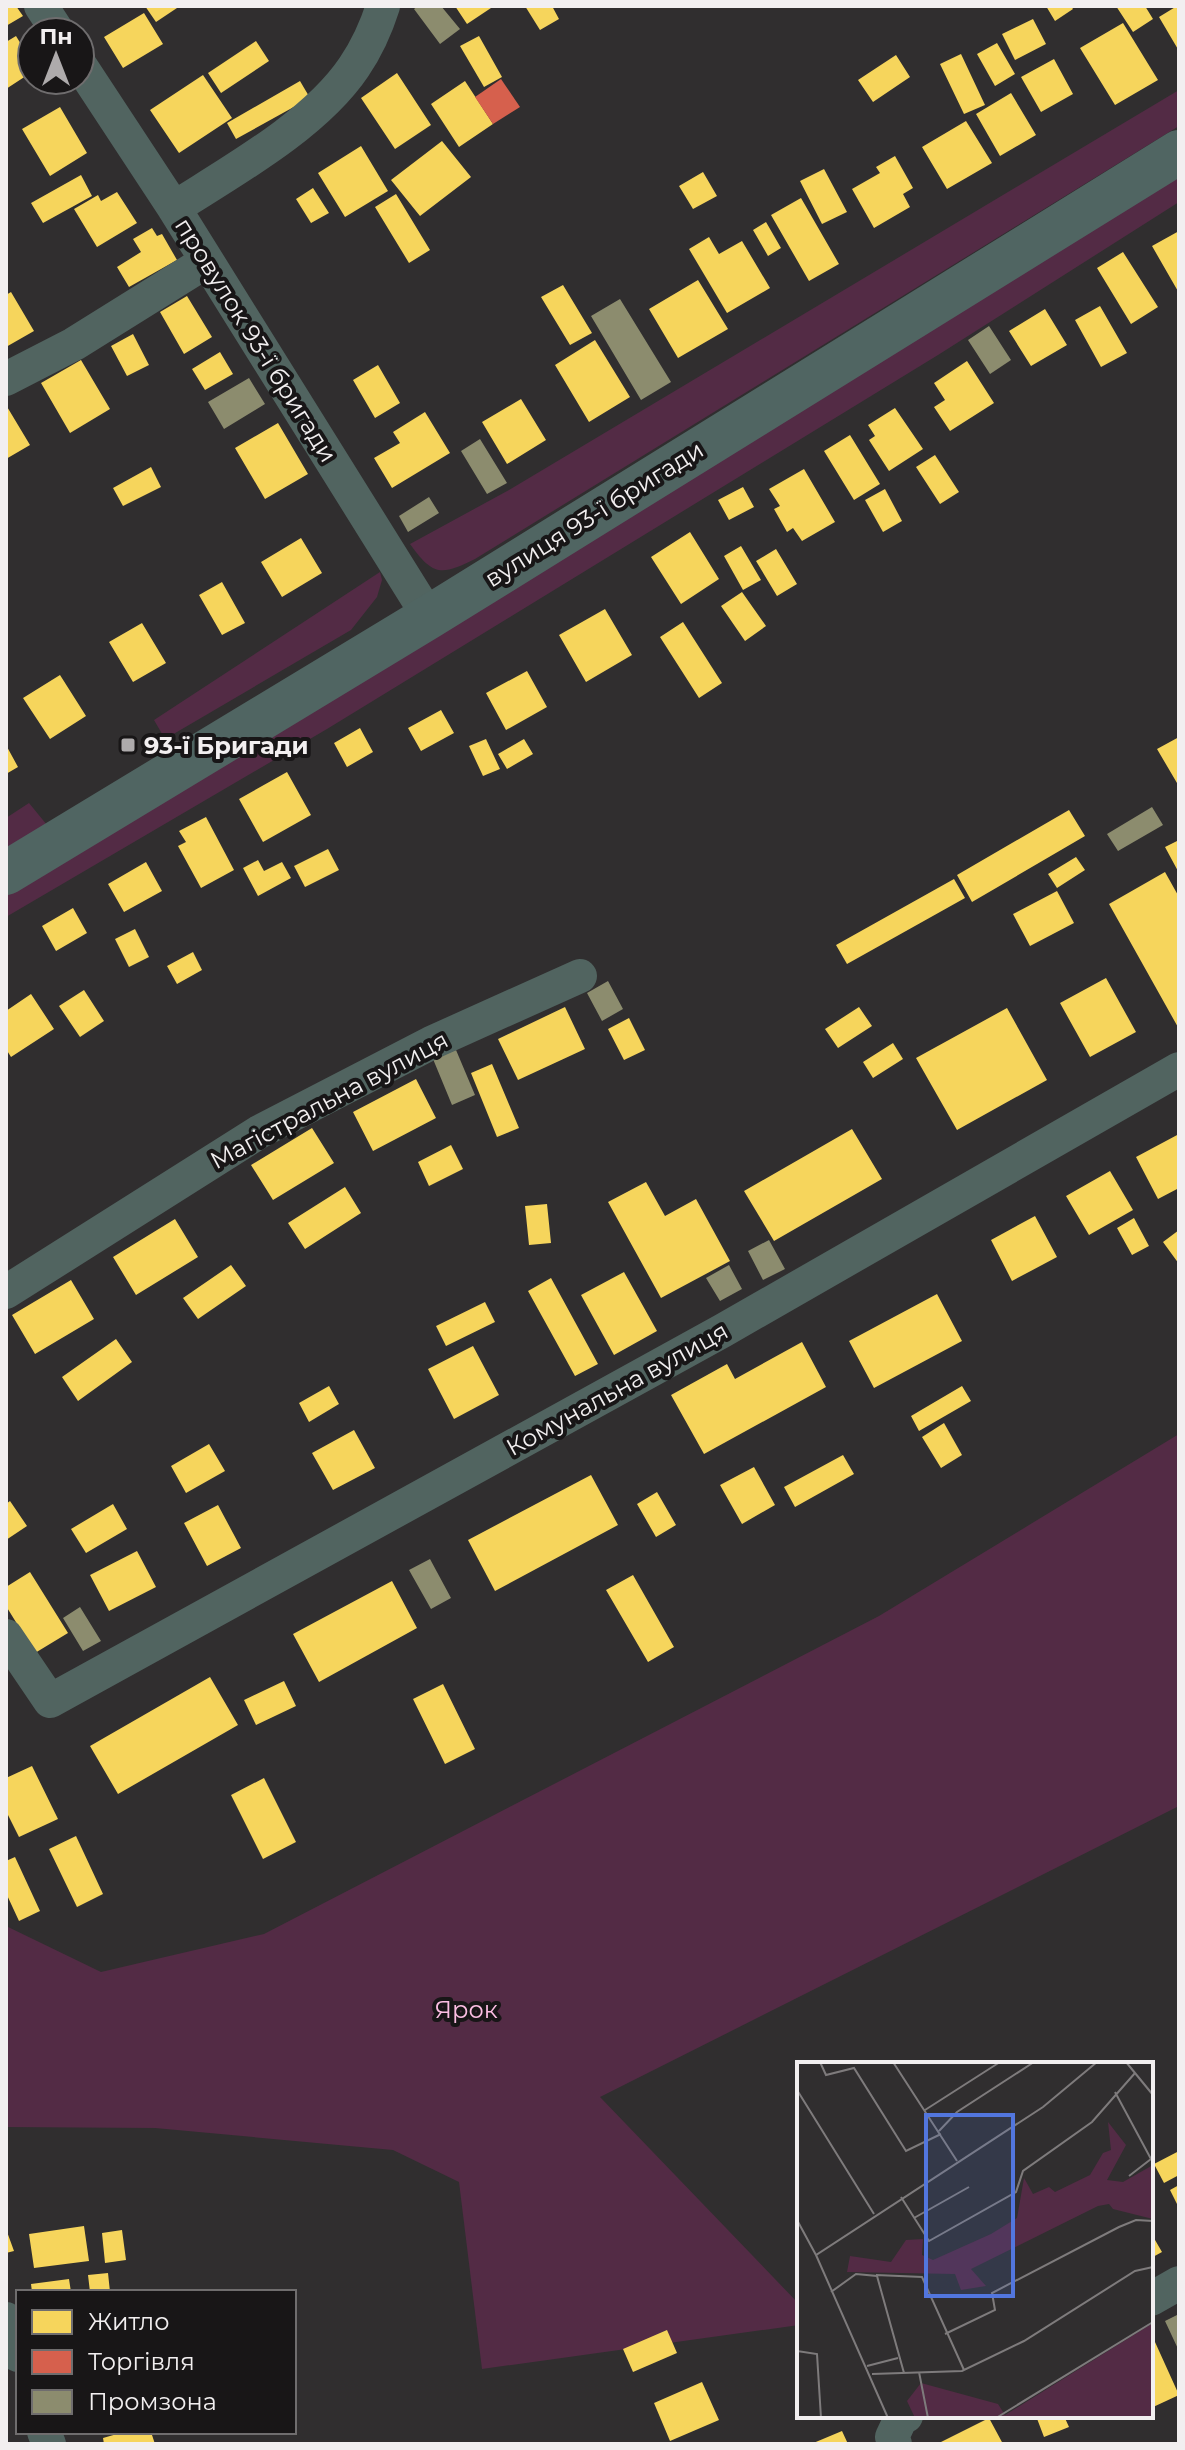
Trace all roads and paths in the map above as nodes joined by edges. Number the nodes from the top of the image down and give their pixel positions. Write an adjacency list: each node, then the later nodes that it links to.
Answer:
1 (383, 6): 4 (street)
2 (96, 89): 4 (street, провулок 93-ї бригади)
3 (1179, 152): 7 (main road, вулиця 93-ї бригади)
4 (174, 208): 5 (street, провулок 93-ї бригади)
5 (207, 261): 6 (street); 7 (street, провулок 93-ї бригади)
6 (6, 379)
7 (429, 617): 8 (main road, вулиця 93-ї бригади)
8 (6, 873)
9 (580, 976): 11 (street, Магістральна вулиця)
10 (1179, 1069): 12 (street, Комунальна вулиця)
11 (6, 1292)
12 (6, 1636)
13 (1179, 2283): 14 (street)
14 (1153, 2298)
15 (6, 2319): 16 (street)
16 (16, 2349)
17 (901, 2418): 18 (street)
18 (895, 2444)

